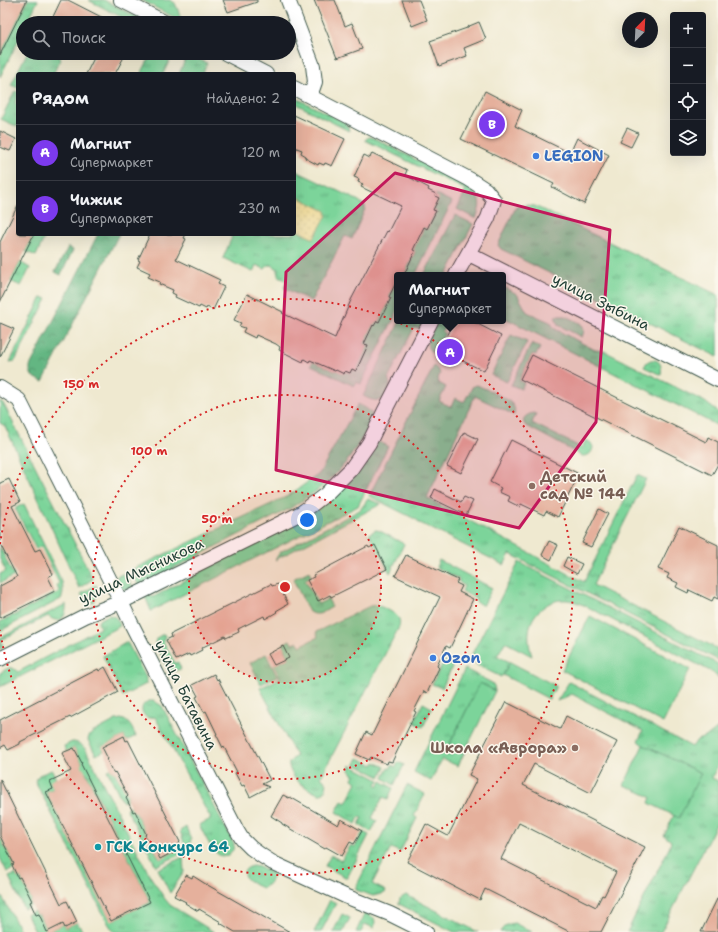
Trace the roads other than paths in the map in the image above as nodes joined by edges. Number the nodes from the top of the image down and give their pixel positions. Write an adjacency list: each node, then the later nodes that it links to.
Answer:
1 (121, 0): 3 (street)
2 (288, 0): 4 (street)
3 (152, 16)
4 (294, 16)
5 (296, 21): 9 (street)
6 (239, 60): 7 (street)
7 (262, 72)
8 (296, 89): 9 (street)
9 (310, 96): 10 (street)
10 (469, 254): 11 (street); 12 (street, улица Зыбина)
11 (458, 272)
12 (505, 272)
13 (506, 273): 15 (street, улица Зыбина)
14 (429, 324): 17 (street, улица Мысникова)
15 (718, 380)
16 (0, 388): 17 (street, улица Батавина)
17 (121, 602): 18 (street, улица Мысникова); 19 (street, улица Батавина)
18 (0, 659)
19 (426, 932)

